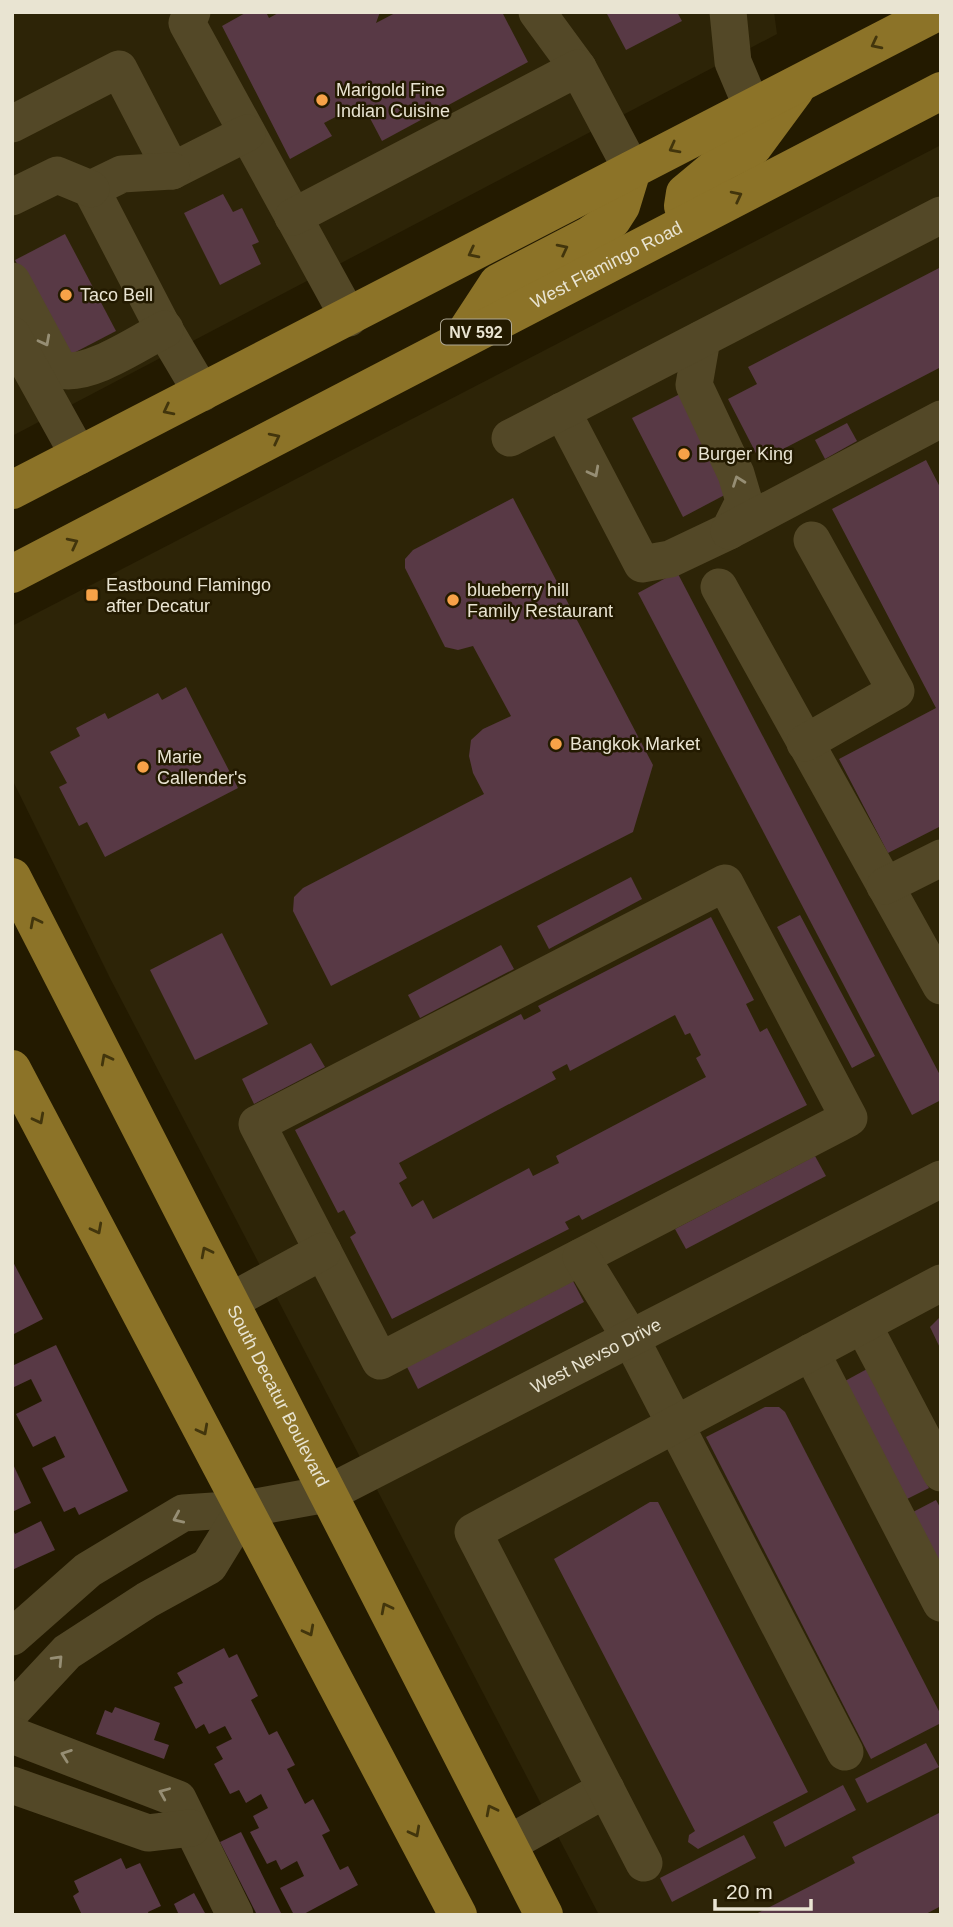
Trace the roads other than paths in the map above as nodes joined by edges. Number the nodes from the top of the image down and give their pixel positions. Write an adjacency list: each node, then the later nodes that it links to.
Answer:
1 (537, 12): 5 (street)
2 (728, 12): 8 (street)
3 (937, 12): 6 (main road, one-way to 6)
4 (187, 16): 10 (street)
5 (578, 68): 11 (street); 16 (street)
6 (801, 83): 8 (main road); 17 (main road)
7 (937, 101): 17 (main road, West Flamingo Road / NV 592, one-way to 7)
8 (752, 107): 11 (main road, one-way to 11)
9 (12, 124): 12 (street)
10 (247, 133): 12 (street); 16 (street)
11 (632, 170): 19 (main road, one-way to 19); 23 (main road, one-way to 11)
12 (172, 171): 13 (street)
13 (91, 189): 14 (street); 20 (street)
14 (12, 197)
15 (941, 215): 22 (street)
16 (293, 217): 19 (street)
17 (688, 222): 23 (main road, West Flamingo Road / NV 592)
18 (12, 281): 20 (street, one-way to 20)
19 (349, 317): 24 (main road)
20 (164, 329): 24 (street)
21 (12, 335): 28 (street)
22 (702, 339): 25 (street); 30 (street, one-way to 22)
23 (461, 340): 32 (main road, West Flamingo Road / NV 592, one-way to 23)
24 (202, 393): 28 (main road, one-way to 28)
25 (562, 411): 27 (street); 30 (street, one-way to 30)
26 (941, 419): 30 (street)
27 (510, 438)
28 (79, 456): 29 (main road)
29 (12, 490)
30 (729, 531)
31 (812, 540): 34 (street)
32 (12, 574)
33 (719, 587): 34 (street)
34 (805, 743): 37 (street)
35 (941, 858): 37 (street)
36 (12, 877): 44 (main road, South Decatur Boulevard, one-way to 36)
37 (886, 886): 38 (street)
38 (941, 986)
39 (12, 1069): 51 (main road, one-way to 51)
40 (941, 1179): 46 (street, West Nevso Drive)
41 (323, 1251): 42 (street); 42 (street); 44 (street)
42 (581, 1257): 46 (street)
43 (941, 1283): 45 (street)
44 (231, 1301): 50 (main road, South Decatur Boulevard)
45 (863, 1325): 47 (street); 49 (street)
46 (631, 1339): 48 (street); 50 (street, West Nevso Drive)
47 (811, 1352): 48 (street); 52 (street)
48 (674, 1423): 56 (street); 58 (street)
49 (941, 1473)
50 (327, 1494): 51 (street, West Nevso Drive); 60 (main road, South Decatur Boulevard, one-way to 50)
51 (244, 1509): 53 (street, West Nevso Drive, one-way to 53); 54 (street, one-way to 51); 63 (main road, one-way to 63)
52 (941, 1603)
53 (12, 1637)
54 (12, 1711)
55 (12, 1735): 59 (street, one-way to 55)
56 (845, 1752)
57 (12, 1785): 59 (street)
58 (606, 1789): 60 (street); 61 (street)
59 (191, 1828): 62 (street)
60 (508, 1844): 64 (main road, South Decatur Boulevard)
61 (644, 1863)
62 (235, 1915)
63 (458, 1915)
64 (544, 1915)

